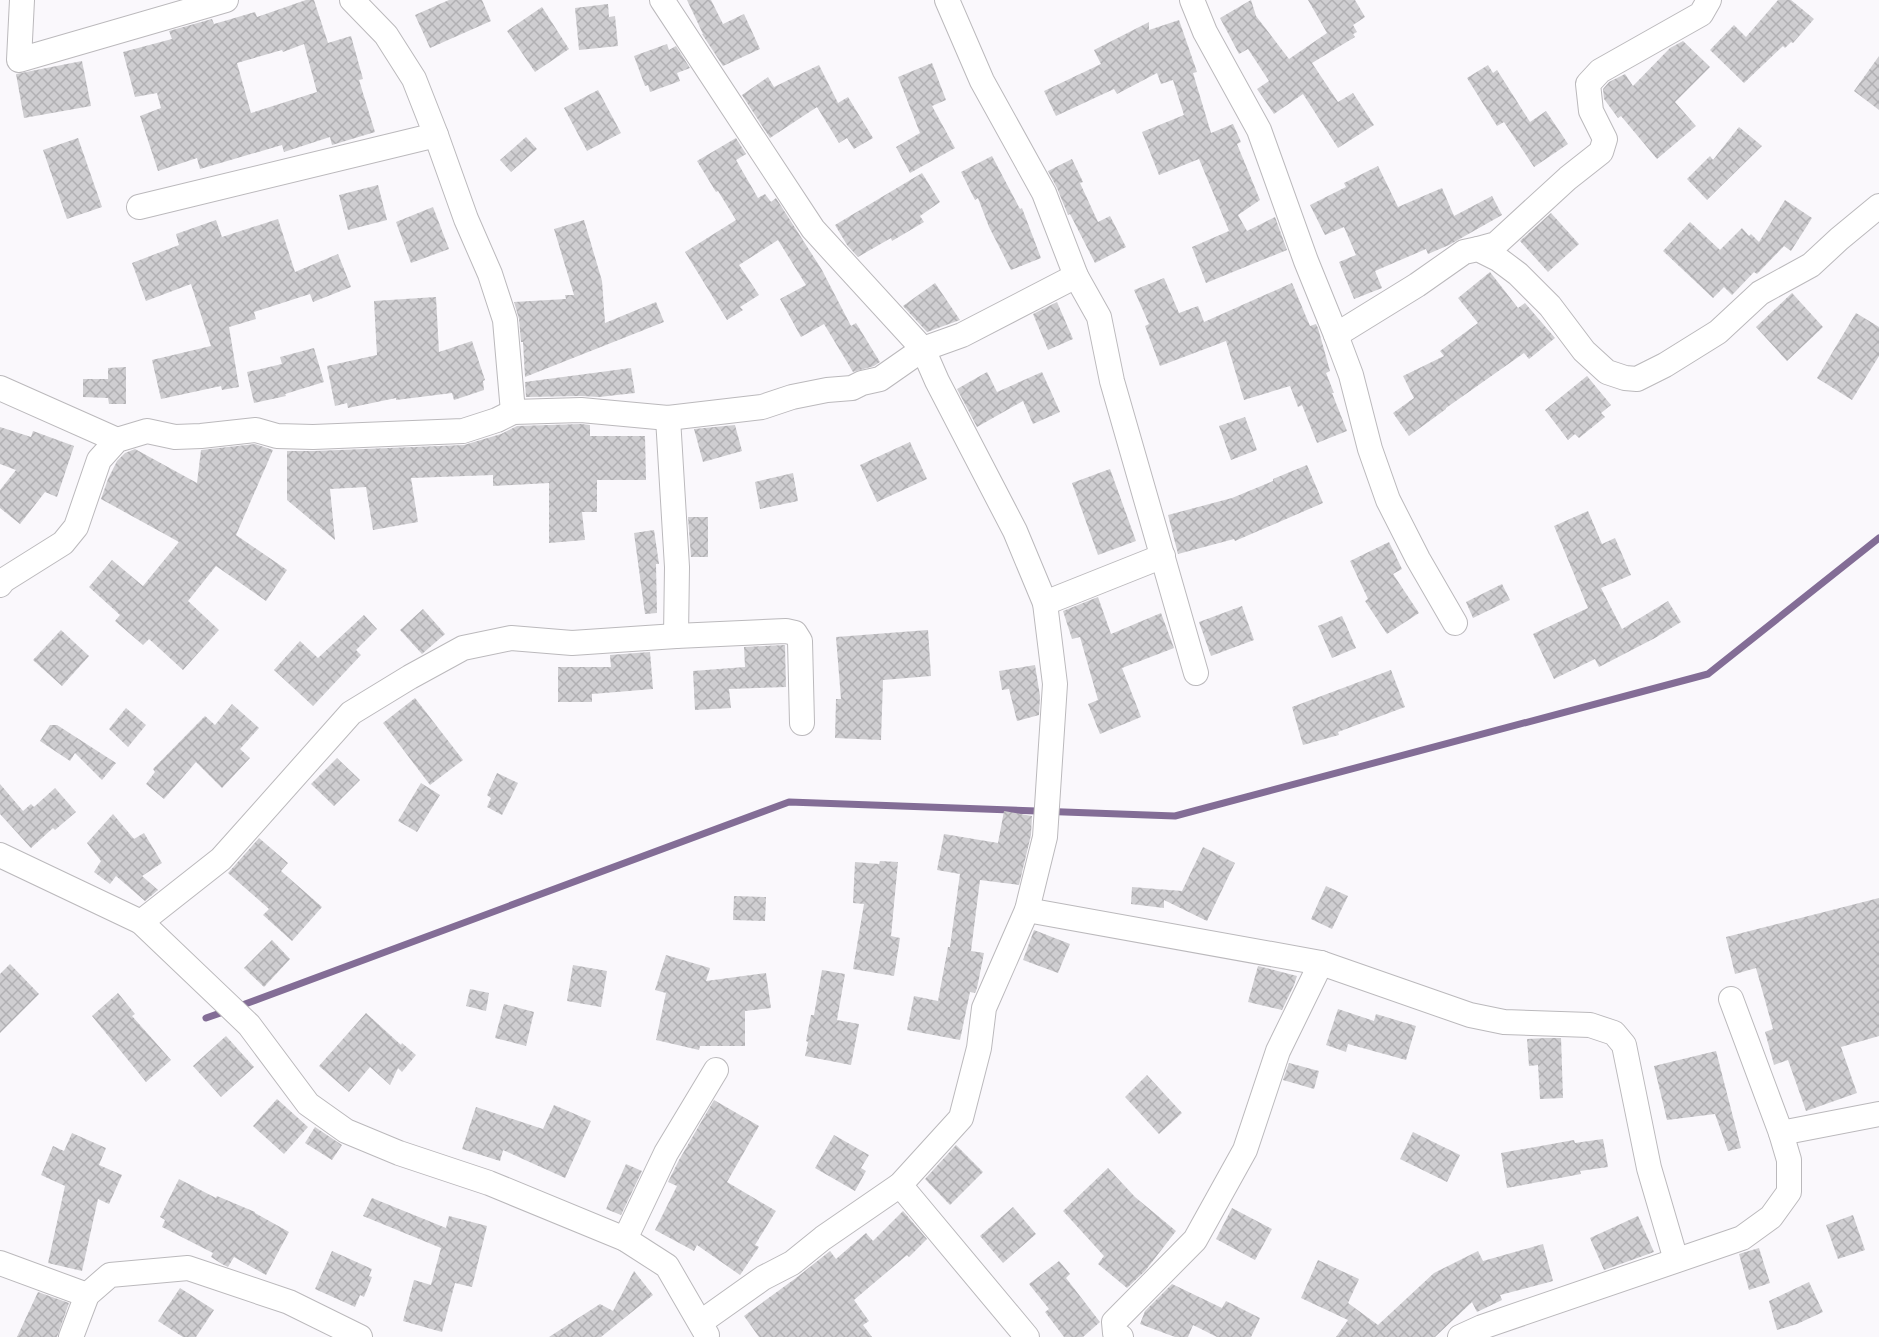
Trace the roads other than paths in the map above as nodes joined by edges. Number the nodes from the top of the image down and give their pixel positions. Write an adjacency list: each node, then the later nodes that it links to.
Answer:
1 (22, 0): 2 (street)
2 (226, 0)
3 (352, 0): 8 (street)
4 (662, 0): 14 (street)
5 (947, 0): 12 (street)
6 (1192, 0): 13 (street)
7 (1709, 0): 11 (street)
8 (436, 135): 10 (street); 16 (street)
9 (1879, 206): 11 (street)
10 (139, 207)
11 (1478, 249): 13 (street)
12 (1076, 276): 14 (street); 19 (street)
13 (1336, 335): 22 (street)
14 (923, 349): 17 (street); 21 (street)
15 (0, 388): 18 (street)
16 (513, 412): 17 (street); 18 (street)
17 (668, 418): 23 (street)
18 (117, 440): 20 (street)
19 (1163, 556): 21 (street); 24 (street)
20 (0, 585)
21 (1045, 603): 27 (street)
22 (1455, 623)
23 (676, 636): 25 (street); 28 (street)
24 (1197, 673)
25 (802, 723)
26 (0, 855): 28 (street)
27 (1027, 910): 29 (street); 34 (street)
28 (141, 922): 35 (street)
29 (1321, 963): 36 (street); 43 (street)
30 (1731, 999): 33 (street)
31 (717, 1070): 35 (street)
32 (1879, 1114): 33 (street)
33 (1781, 1133): 36 (street)
34 (900, 1185): 39 (street); 42 (street)
35 (625, 1239): 39 (street)
36 (1676, 1260): 44 (street)
37 (0, 1263): 38 (street)
38 (87, 1295): 40 (street); 41 (street)
39 (705, 1330)
40 (71, 1337)
41 (360, 1337)
42 (1027, 1337)
43 (1121, 1337)
44 (1460, 1337)

